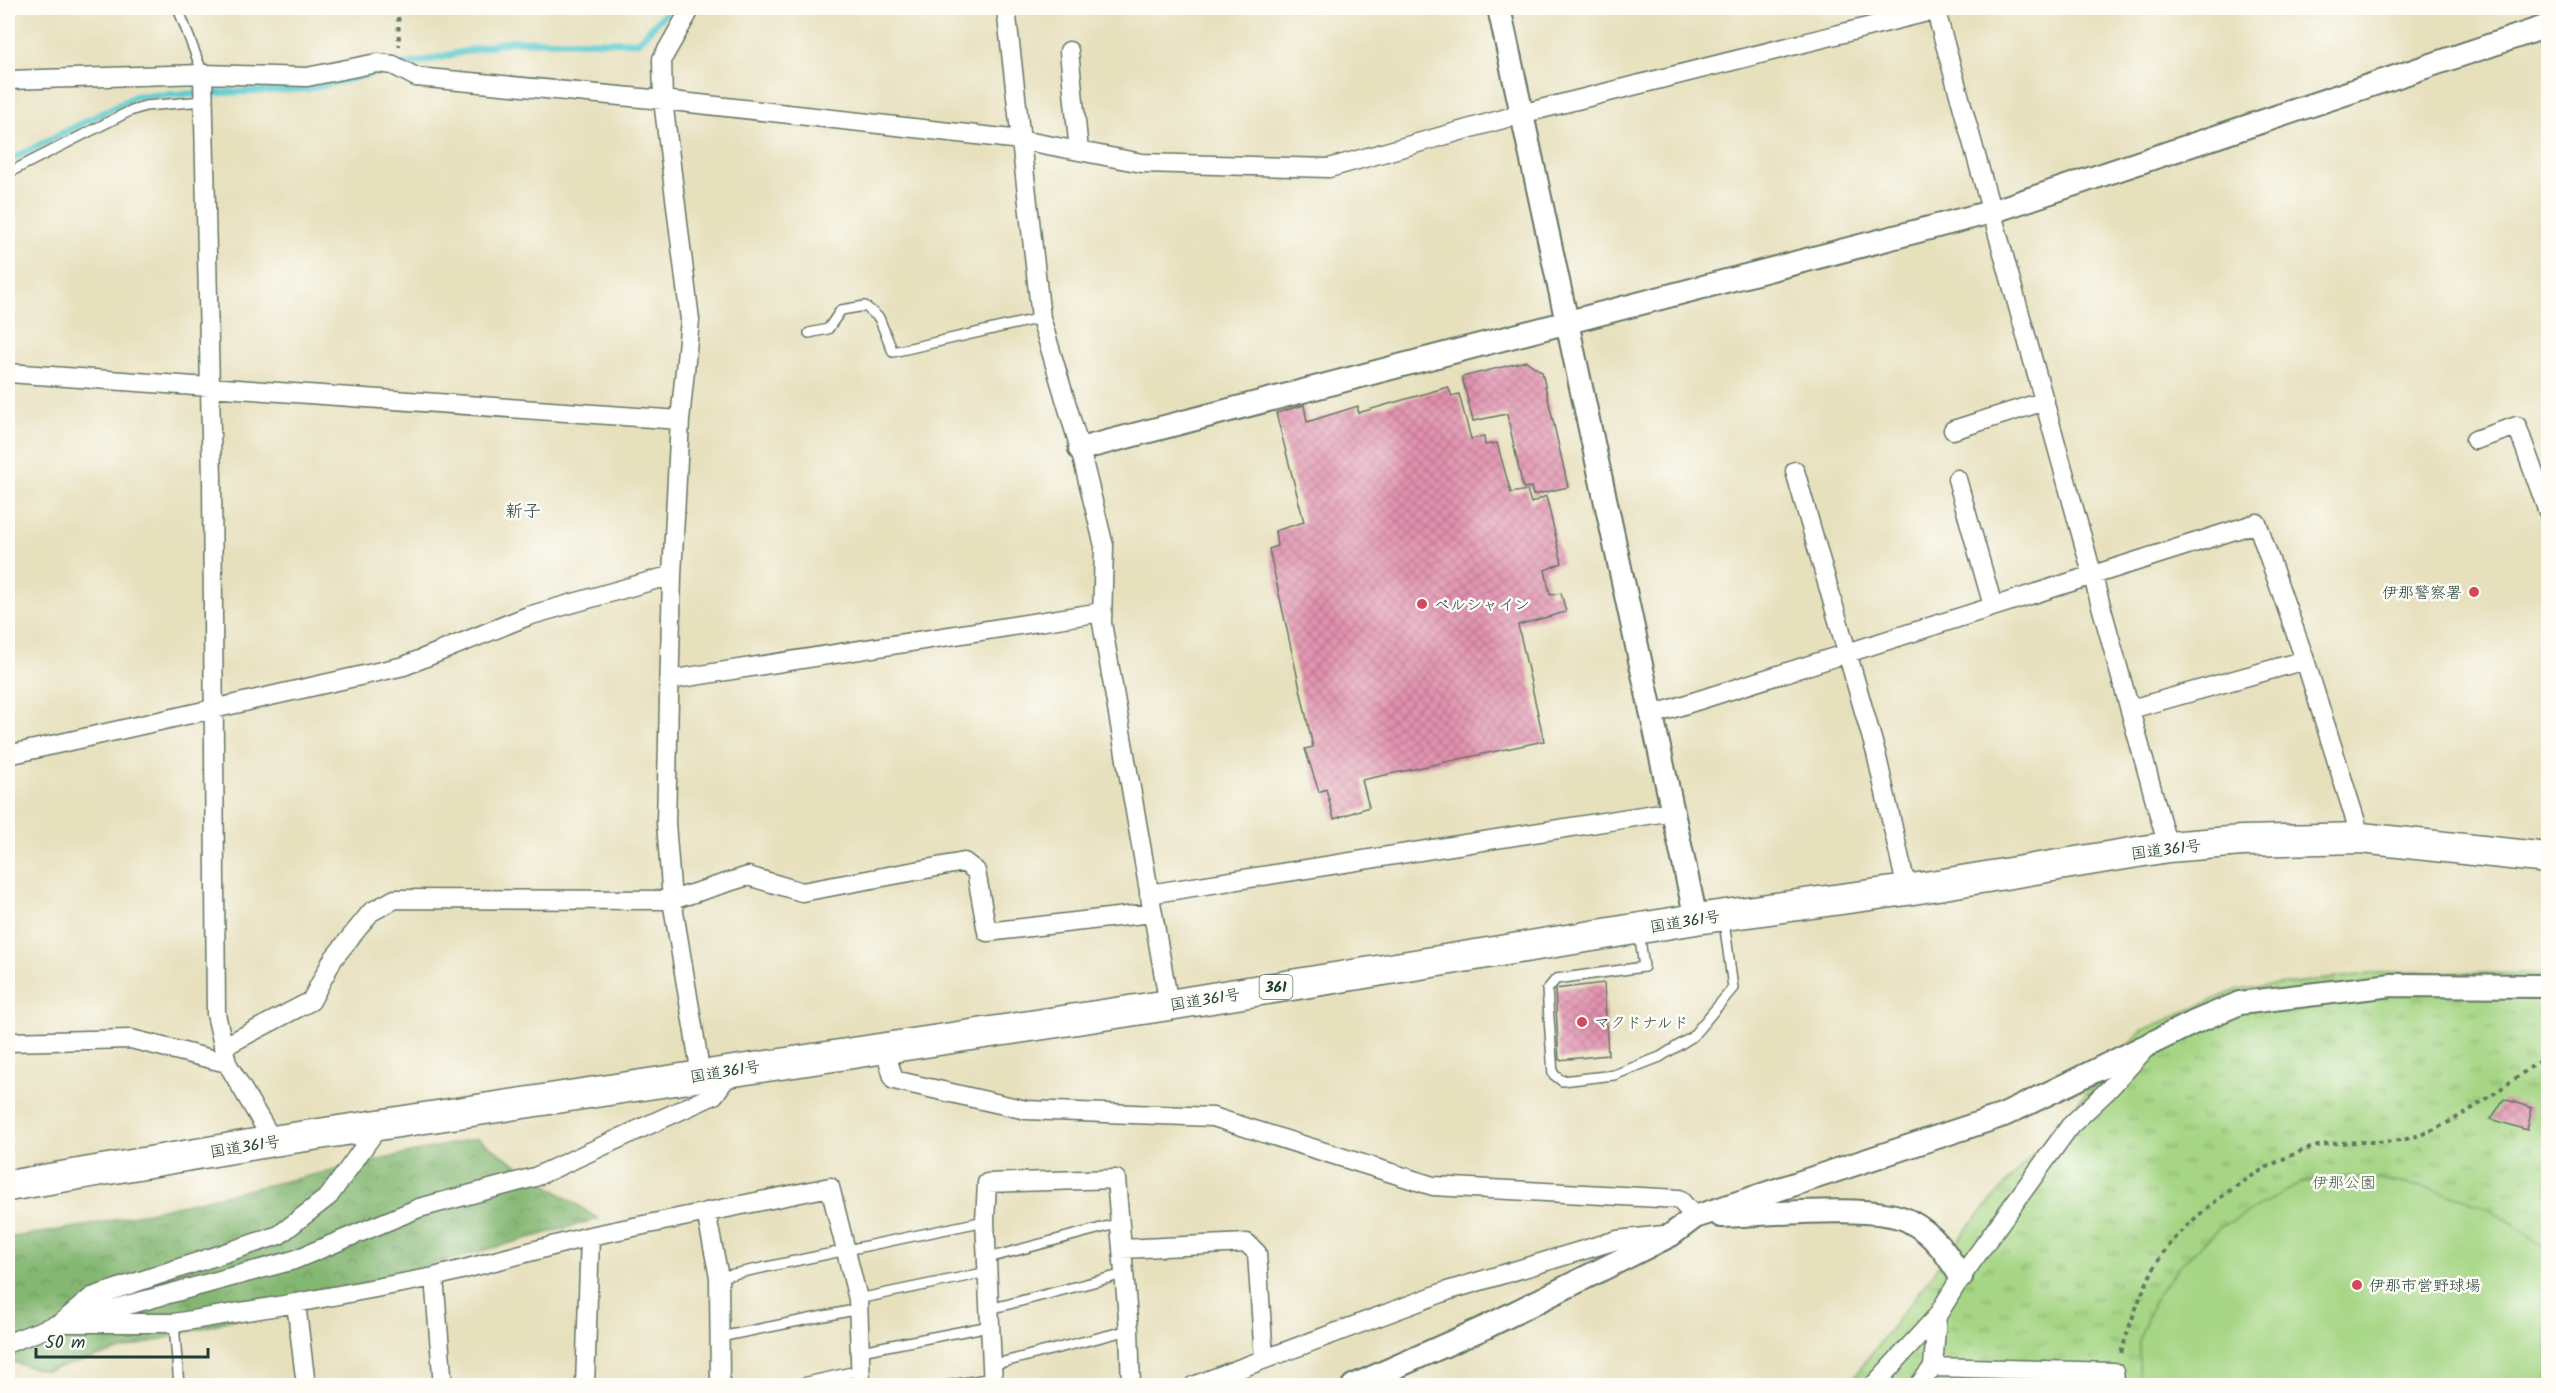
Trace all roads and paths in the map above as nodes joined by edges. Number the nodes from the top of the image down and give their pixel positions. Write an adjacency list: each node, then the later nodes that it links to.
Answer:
1 (178, 8): 12 (lane)
2 (398, 8): 10 (path)
3 (691, 8): 13 (street)
4 (1006, 8): 15 (street)
5 (1499, 8): 14 (street)
6 (1935, 8): 7 (street); 14 (street); 18 (street)
7 (1943, 8)
8 (2548, 26): 18 (street)
9 (1069, 51): 16 (street)
10 (401, 69): 12 (street); 13 (street)
11 (8, 80): 12 (street)
12 (203, 89): 17 (lane); 23 (street)
13 (663, 100): 15 (street); 25 (street)
14 (1521, 114): 16 (street); 20 (street)
15 (1022, 140): 16 (street); 19 (street)
16 (1079, 151)
17 (8, 173)
18 (1991, 212): 20 (street); 24 (street)
19 (1041, 318): 21 (lane); 28 (street)
20 (1566, 323): 28 (street); 41 (street)
21 (809, 333)
22 (8, 373): 23 (street)
23 (210, 387): 25 (street); 39 (street)
24 (2045, 401): 26 (street); 33 (street)
25 (680, 420): 32 (street)
26 (1953, 430)
27 (2475, 440): 31 (street)
28 (1080, 449): 35 (street)
29 (1795, 471): 36 (street)
30 (1957, 479): 34 (street)
31 (2548, 512)
32 (672, 575): 38 (street); 39 (street)
33 (2093, 575): 34 (street); 37 (street); 40 (street)
34 (1993, 606): 36 (street)
35 (1102, 612): 38 (street); 49 (street)
36 (1846, 653): 41 (street); 47 (street)
37 (2305, 660): 40 (street); 44 (street)
38 (669, 680): 48 (street)
39 (213, 709): 42 (street); 57 (street)
40 (2131, 709): 45 (street)
41 (1652, 715): 43 (street)
42 (8, 755)
43 (1672, 811): 49 (street); 50 (street)
44 (2361, 838): 45 (highway, 国道361号 / 361); 46 (highway, 国道361号 / 361)
45 (2168, 847): 47 (highway, 国道361号 / 361)
46 (2548, 858)
47 (1907, 890): 50 (highway, 国道361号 / 361)
48 (672, 900): 49 (street); 57 (street); 60 (street)
49 (1151, 904): 53 (street)
50 (1709, 917): 51 (highway, 国道361号 / 361); 51 (lane)
51 (1639, 928): 53 (highway, 国道361号 / 361)
52 (2548, 986): 55 (street)
53 (1169, 1005): 56 (highway, 国道361号 / 361)
54 (8, 1042): 57 (street)
55 (2148, 1046): 65 (street); 76 (street)
56 (884, 1047): 59 (highway, 国道361号 / 361); 65 (street)
57 (225, 1055): 62 (street)
58 (2548, 1055): 91 (path)
59 (732, 1070): 60 (highway, 国道361号 / 361); 81 (street)
60 (701, 1075): 61 (highway, 国道361号 / 361)
61 (379, 1126): 62 (highway, 国道361号 / 361); 81 (street)
62 (273, 1141): 63 (highway, 国道361号 / 361)
63 (8, 1186)
64 (706, 1212): 69 (street); 71 (street); 75 (street)
65 (1695, 1217): 68 (street); 76 (street)
66 (985, 1221): 67 (street); 71 (lane); 72 (street)
67 (1120, 1223): 70 (street); 72 (lane)
68 (1671, 1235): 87 (street); 101 (street)
69 (590, 1236): 74 (street); 96 (street)
70 (1122, 1249): 73 (street); 87 (street)
71 (846, 1250): 75 (lane); 78 (street)
72 (988, 1265): 78 (lane); 80 (street)
73 (1124, 1274): 80 (lane); 83 (street)
74 (434, 1277): 77 (street); 95 (street)
75 (719, 1277): 84 (street)
76 (1961, 1277): 79 (street)
77 (296, 1304): 82 (street); 94 (street)
78 (859, 1304): 84 (lane); 86 (street)
79 (1937, 1316): 88 (street); 102 (street)
80 (990, 1317): 86 (lane); 89 (street)
81 (61, 1323): 82 (street); 85 (street)
82 (174, 1323): 93 (lane)
83 (1129, 1330): 89 (lane); 92 (street)
84 (720, 1336): 97 (street)
85 (8, 1343)
86 (861, 1351): 90 (street)
87 (1264, 1359): 100 (street)
88 (1933, 1367): 91 (street); 103 (street)
89 (993, 1376): 99 (lane)
90 (861, 1378): 98 (lane)
91 (2115, 1379)
92 (1128, 1385)
93 (179, 1386)
94 (306, 1386)
95 (443, 1386)
96 (585, 1386)
97 (720, 1386)
98 (789, 1386)
99 (945, 1386)
100 (1193, 1386)
101 (1353, 1386)
102 (1873, 1386)
103 (1918, 1386)

